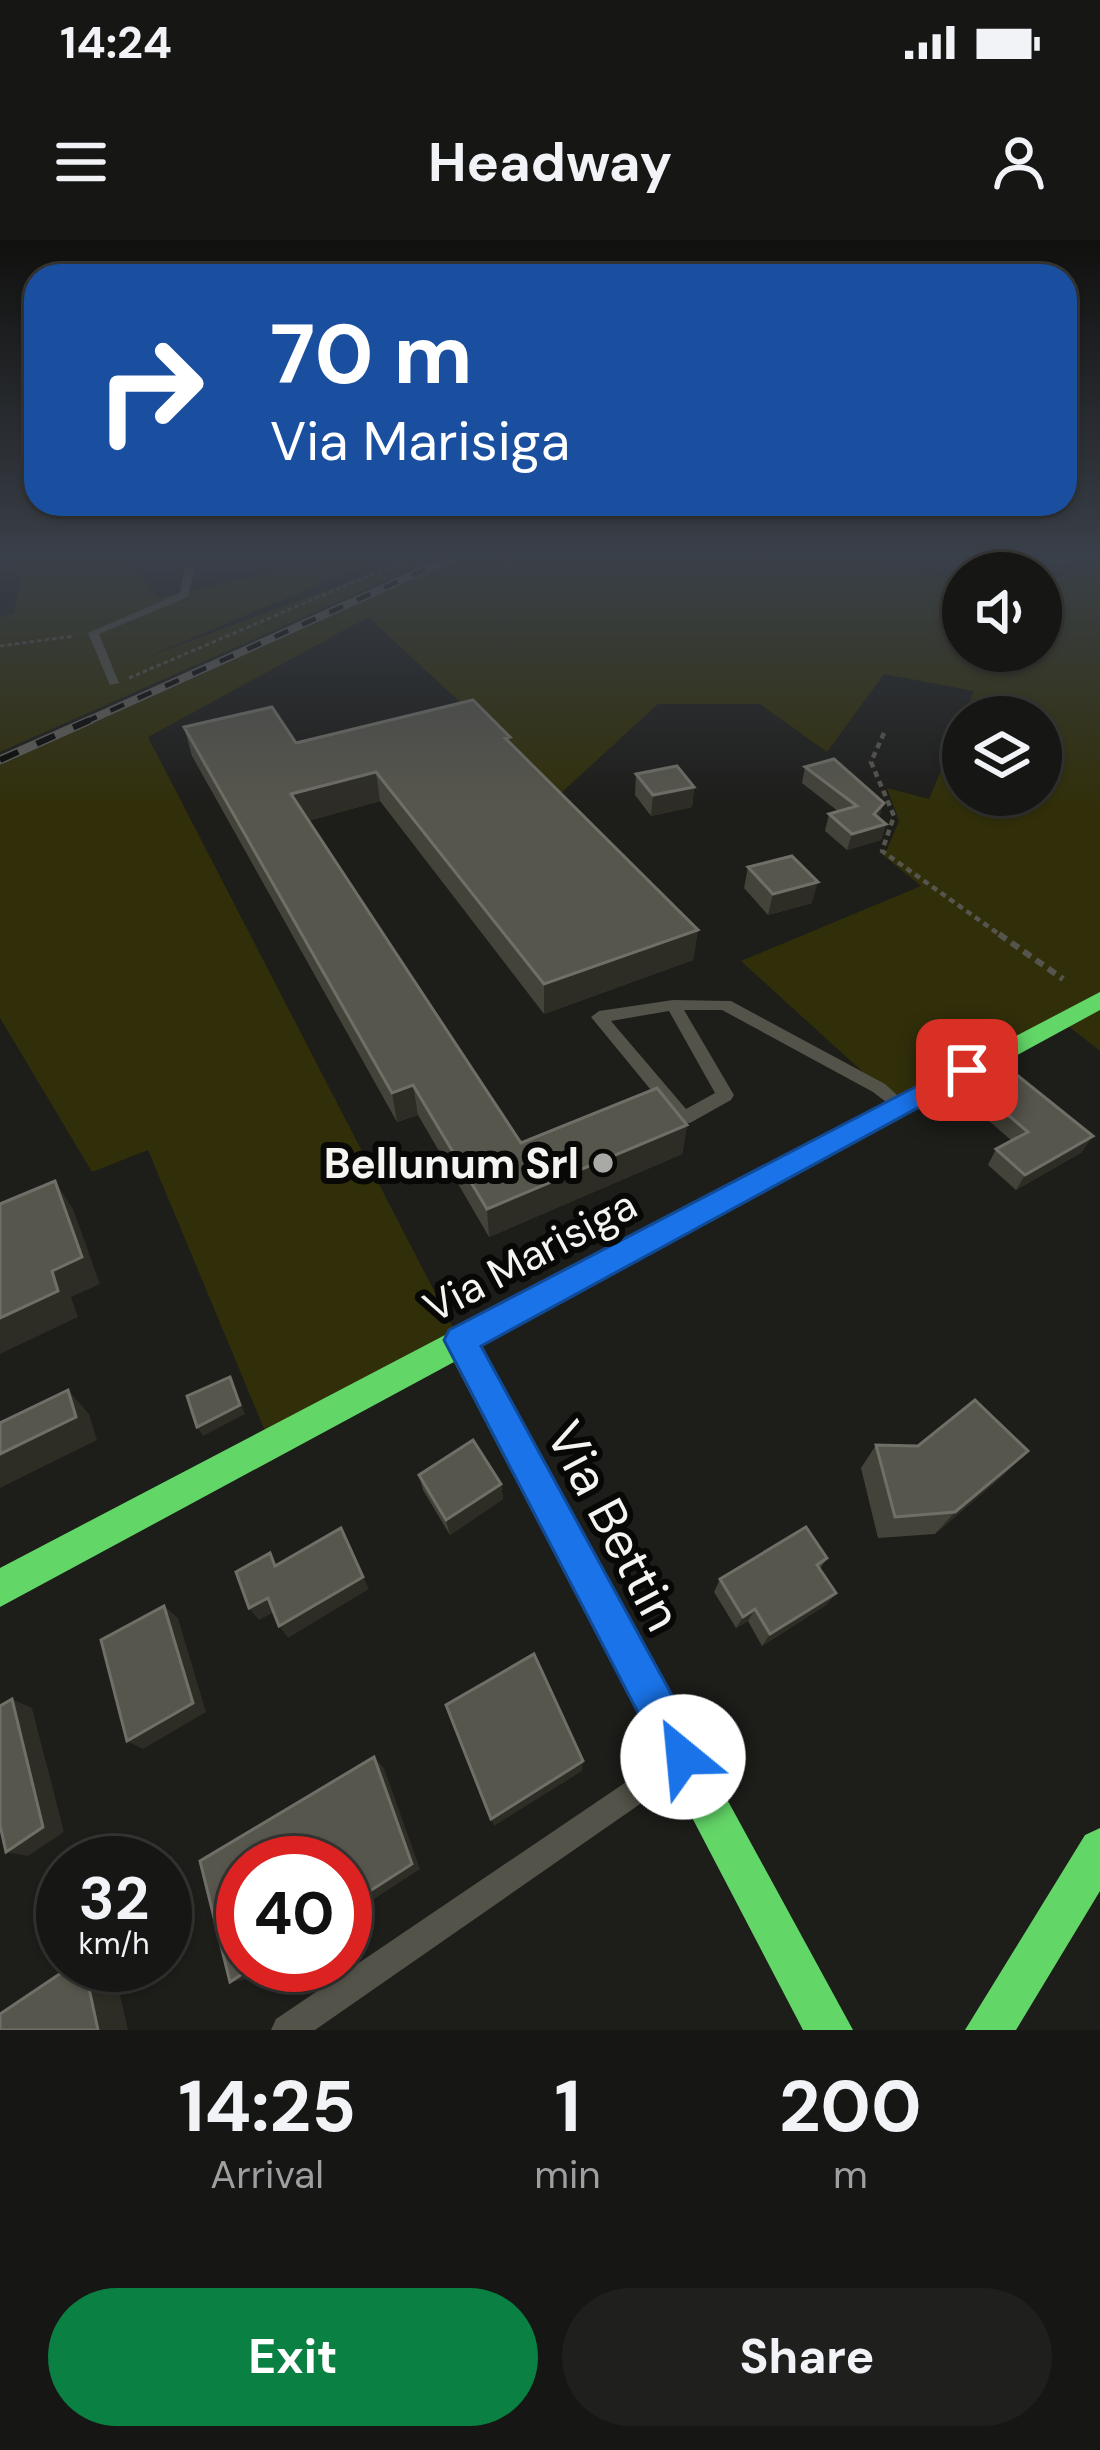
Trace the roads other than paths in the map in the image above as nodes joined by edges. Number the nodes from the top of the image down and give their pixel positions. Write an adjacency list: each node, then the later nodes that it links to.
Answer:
1 (95, 639): 2 (lane)
2 (114, 683)
3 (1097, 1001): 5 (main road, Via Marisiga)
4 (673, 1005): 4 (lane); 5 (lane)
5 (899, 1105): 6 (main road, Via Marisiga)
6 (455, 1329): 7 (main road, Via Marisiga); 8 (main road, Via Bettin)
7 (0, 1588)
8 (683, 1757): 10 (lane); 11 (main road, Via Bettin)
9 (1100, 1850): 12 (main road)
10 (287, 2030)
11 (829, 2030)
12 (989, 2030)

